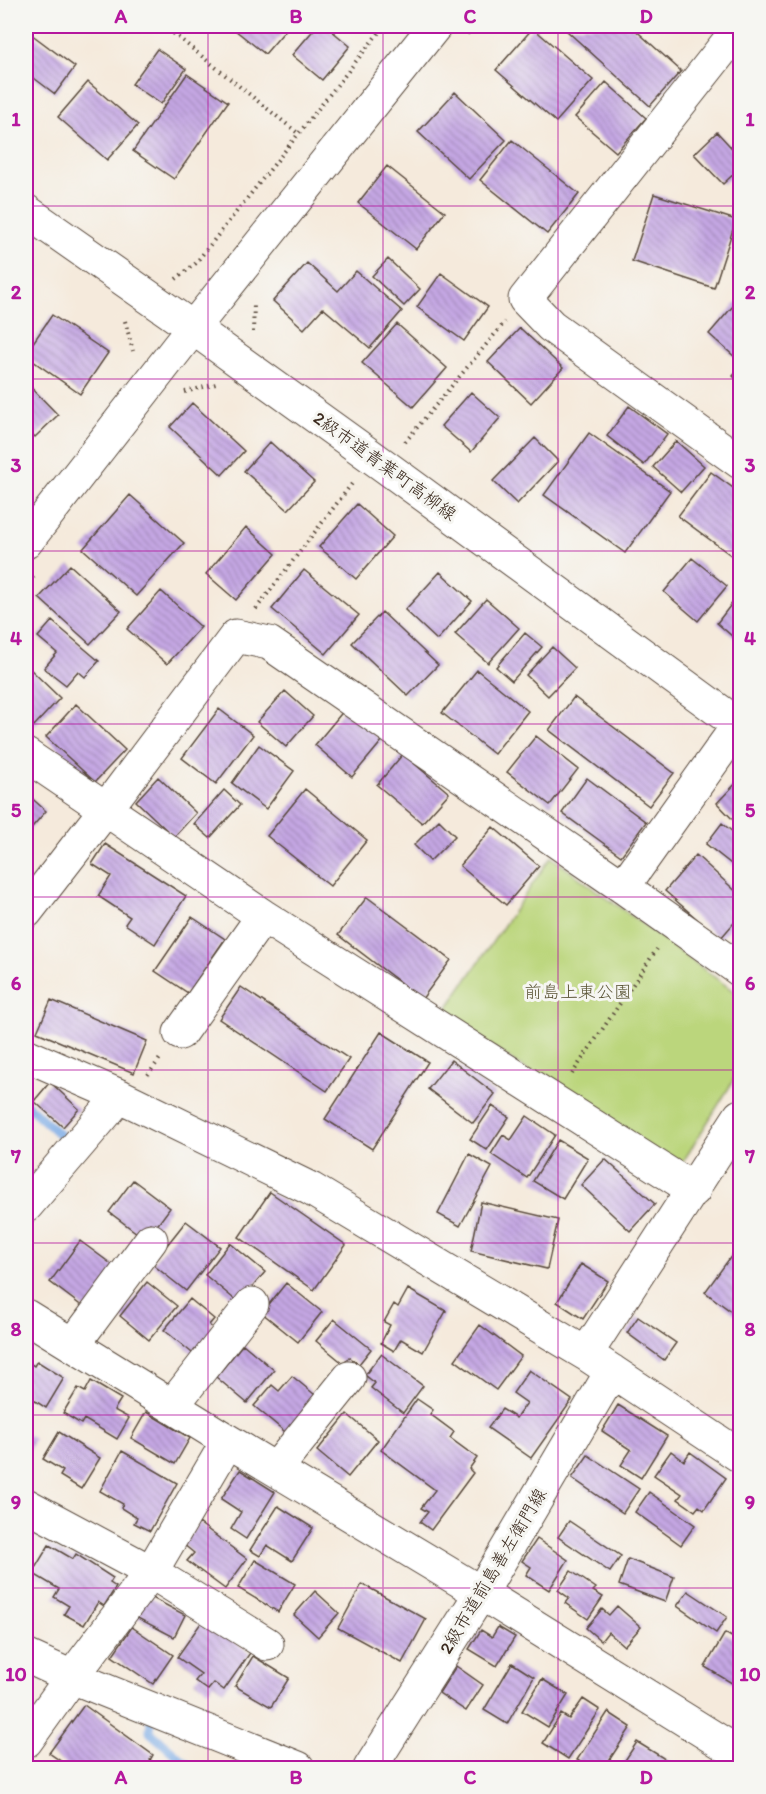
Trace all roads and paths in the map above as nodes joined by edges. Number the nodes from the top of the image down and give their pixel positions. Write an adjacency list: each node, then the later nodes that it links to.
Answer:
1 (164, 26): 7 (path)
2 (384, 26): 7 (path)
3 (435, 26): 13 (street)
4 (474, 26): 6 (path)
5 (741, 27): 10 (street)
6 (466, 35)
7 (299, 134): 9 (path)
8 (26, 212): 13 (street, 2級市道青葉町高柳線)
9 (174, 280)
10 (525, 298): 18 (path); 19 (street)
11 (255, 302): 14 (path)
12 (116, 315): 15 (path)
13 (193, 328): 21 (street); 24 (street, 2級市道青葉町高柳線)
14 (262, 338)
15 (126, 359)
16 (218, 383): 17 (path)
17 (182, 393)
18 (405, 442)
19 (741, 462)
20 (355, 479): 23 (path)
21 (33, 556): 22 (path)
22 (26, 587)
23 (236, 636): 26 (street); 27 (street)
24 (740, 724): 27 (street)
25 (26, 755): 26 (street)
26 (106, 809): 28 (street); 29 (street)
27 (623, 886): 30 (street)
28 (26, 912)
29 (263, 916): 32 (street); 35 (street)
30 (675, 923): 31 (street); 35 (path)
31 (741, 970)
32 (180, 1033): 34 (path)
33 (26, 1055): 34 (street)
34 (125, 1098): 38 (street); 43 (street)
35 (554, 1100): 37 (street)
36 (741, 1116): 37 (street, 2級市道前島善左衛門線)
37 (694, 1190): 43 (street, 2級市道前島善左衛門線)
38 (26, 1206)
39 (151, 1240): 42 (street)
40 (252, 1304): 45 (street)
41 (26, 1316): 42 (street)
42 (73, 1345): 45 (street)
43 (599, 1362): 47 (street); 51 (street, 2級市道前島善左衛門線)
44 (349, 1378): 48 (street)
45 (172, 1406): 46 (street)
46 (228, 1441): 48 (street); 50 (street)
47 (741, 1456)
48 (276, 1469): 51 (street)
49 (26, 1505): 50 (street)
50 (151, 1572): 52 (street); 54 (street)
51 (481, 1593): 56 (street); 58 (street, 2級市道前島善左衛門線)
52 (267, 1644)
53 (26, 1656): 54 (street)
54 (72, 1677): 55 (street); 57 (street)
55 (26, 1741)
56 (741, 1754)
57 (298, 1768)
58 (370, 1768)

